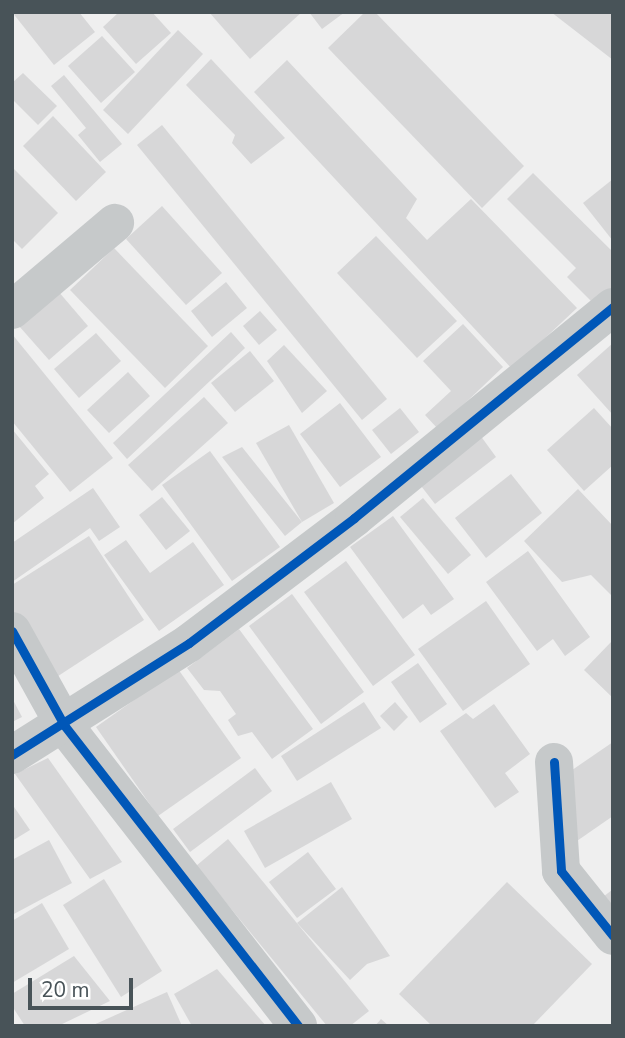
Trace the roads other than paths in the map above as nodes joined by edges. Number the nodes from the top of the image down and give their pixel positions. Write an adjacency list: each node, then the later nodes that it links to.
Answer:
1 (115, 223): 3 (street)
2 (613, 307): 5 (street)
3 (12, 310)
4 (12, 631): 5 (street)
5 (64, 725): 6 (street); 9 (street)
6 (12, 755)
7 (554, 762): 8 (street)
8 (613, 936)
9 (298, 1026)

